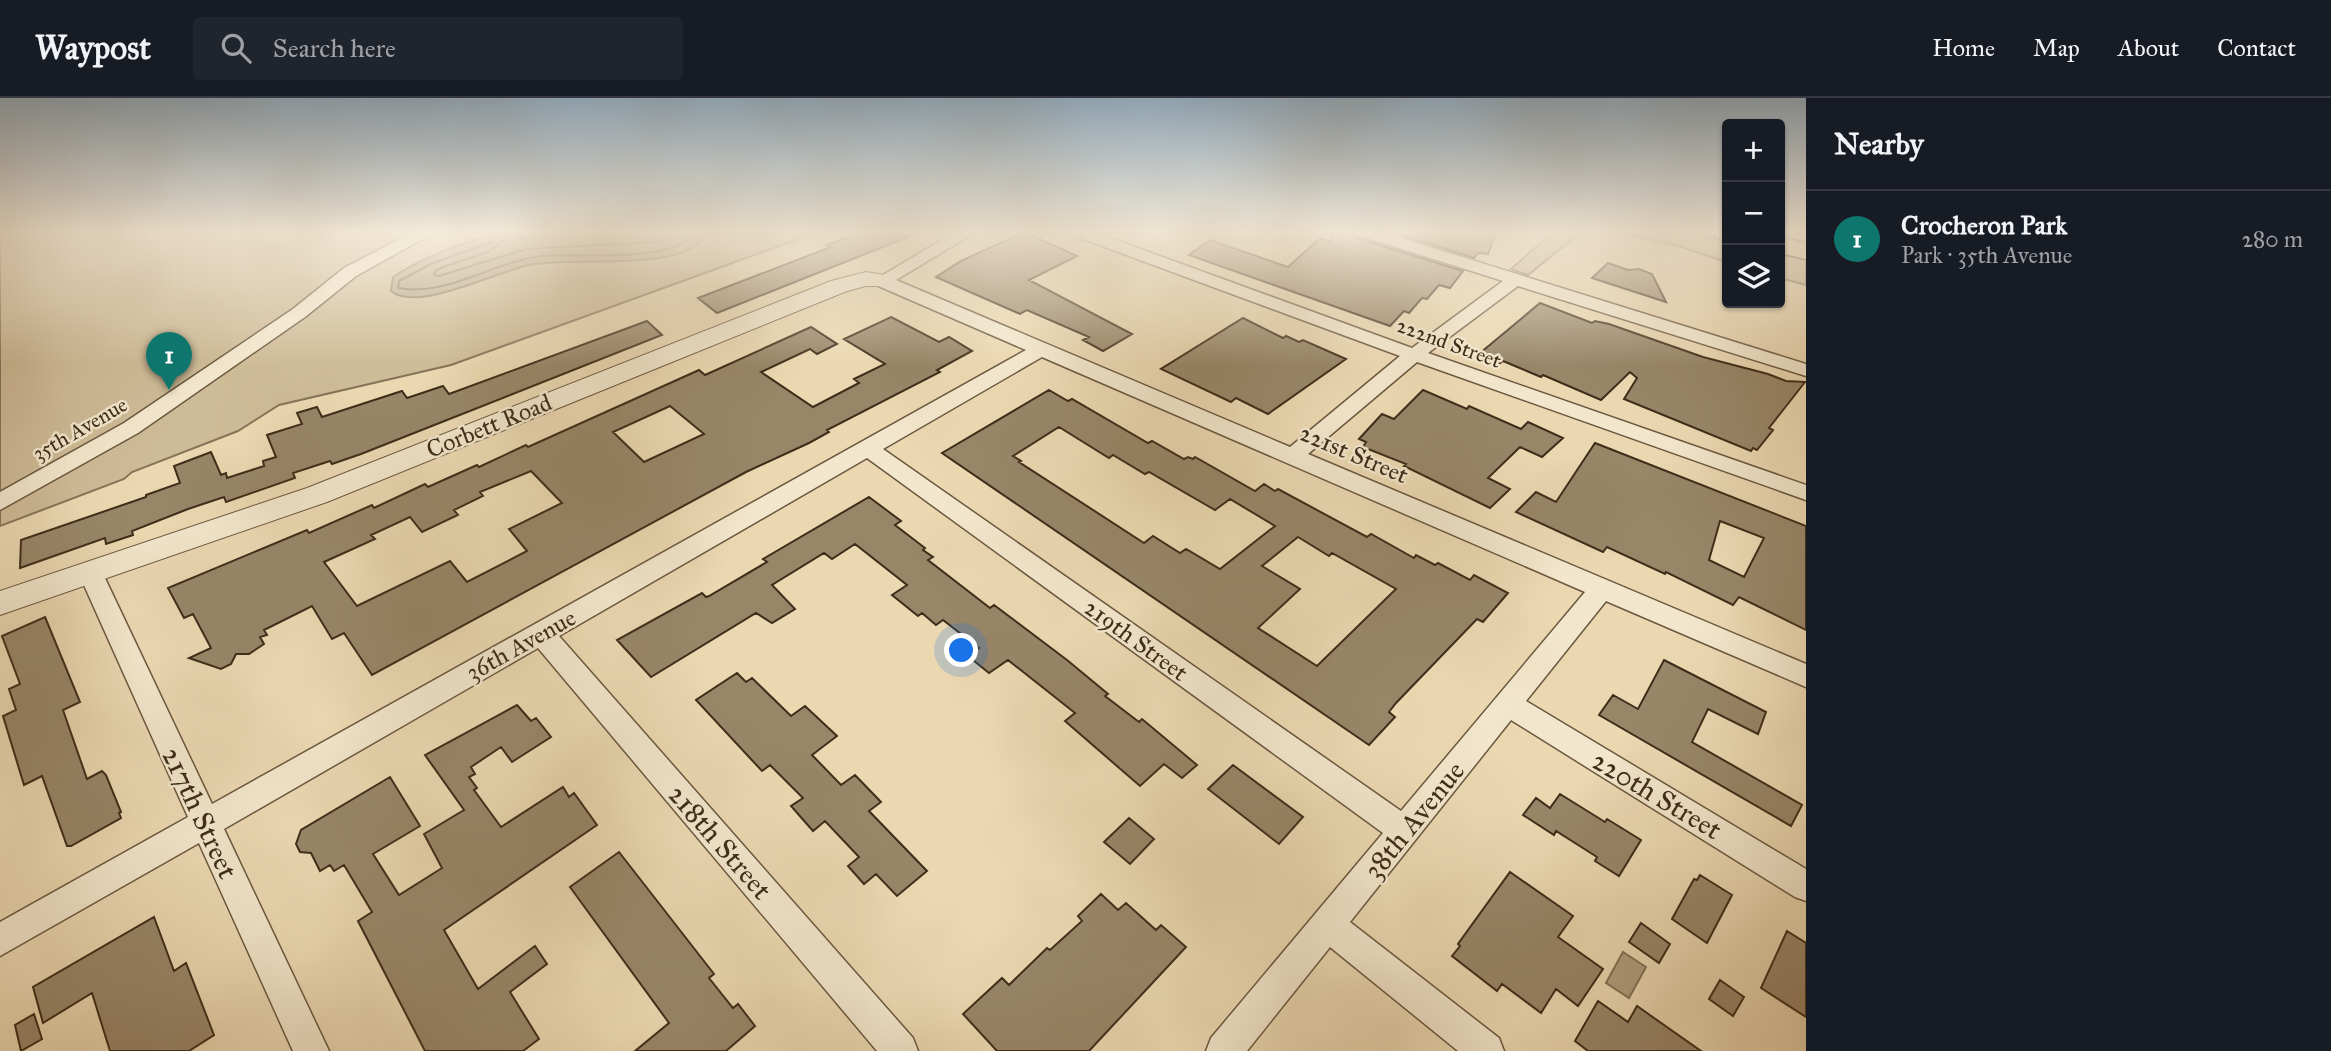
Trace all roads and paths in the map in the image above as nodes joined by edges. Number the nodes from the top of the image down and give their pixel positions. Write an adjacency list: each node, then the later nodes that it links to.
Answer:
1 (344, 276): 13 (street, 35th Avenue)
2 (890, 276): 6 (street, Corbett Road)
3 (1199, 276): 8 (street, 222nd Street)
4 (1504, 276): 5 (street)
5 (1515, 280): 8 (street); 9 (street)
6 (882, 281): 7 (street, 221st Street); 14 (street, Corbett Road)
7 (1042, 349): 10 (street, 36th Avenue); 11 (street, 221st Street)
8 (1414, 355): 11 (street); 12 (street, 222nd Street)
9 (1806, 370)
10 (869, 449): 17 (street, 36th Avenue); 21 (street, 219th Street)
11 (1293, 456): 15 (street, 221st Street)
12 (1802, 485)
13 (0, 502)
14 (91, 574): 16 (street, Corbett Road); 20 (street, 217th Street)
15 (1602, 588): 18 (street, 221st Street); 19 (street, 38th Avenue)
16 (0, 603)
17 (541, 634): 20 (street, 36th Avenue); 26 (street, 218th Street)
18 (1806, 676)
19 (1508, 704): 21 (street, 38th Avenue); 22 (street, 220th Street)
20 (205, 823): 24 (street, 36th Avenue); 25 (street, 217th Street)
21 (1404, 831): 23 (street, 38th Avenue)
22 (1806, 886)
23 (1328, 925): 27 (street, 38th Avenue); 28 (street)
24 (0, 940)
25 (311, 1051)
26 (900, 1051)
27 (1224, 1051)
28 (1486, 1051)

